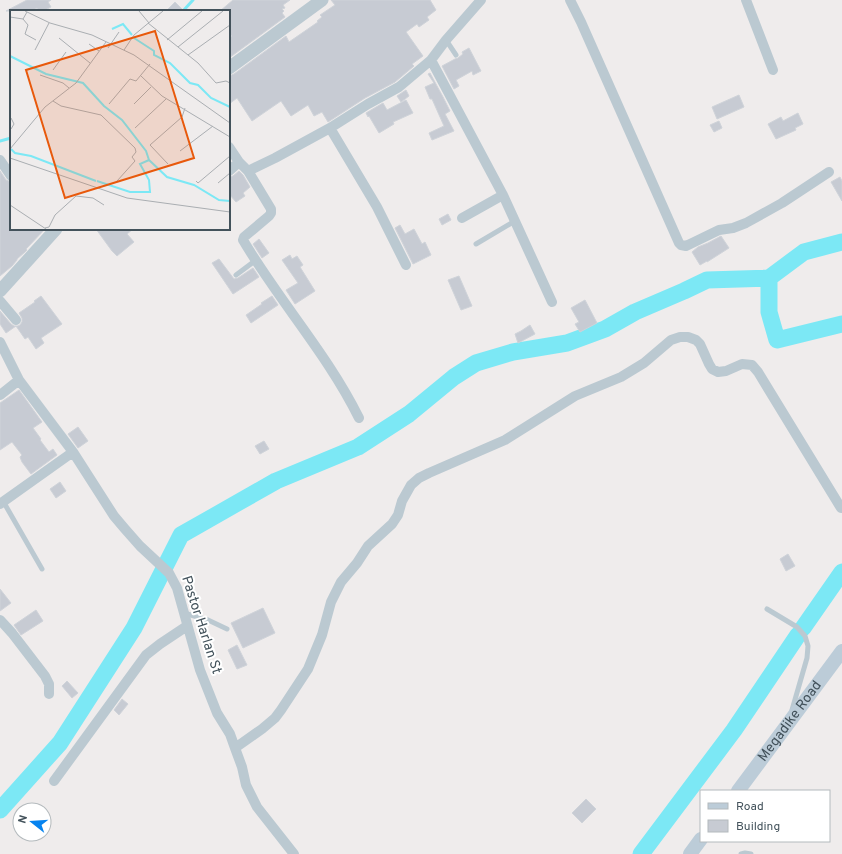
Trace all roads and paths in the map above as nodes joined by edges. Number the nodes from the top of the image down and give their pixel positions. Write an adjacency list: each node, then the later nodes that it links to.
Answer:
1 (322, 0): 8 (street)
2 (481, 0): 5 (street)
3 (570, 0): 16 (street)
4 (746, 0): 9 (street)
5 (446, 40): 6 (lane); 7 (street)
6 (456, 55)
7 (431, 60): 10 (street); 18 (street)
8 (230, 67)
9 (773, 70)
10 (330, 128): 15 (street); 24 (street)
11 (230, 148): 13 (street)
12 (0, 160): 17 (street)
13 (239, 162): 14 (street); 15 (street)
14 (230, 170)
15 (248, 172): 23 (street)
16 (829, 172)
17 (10, 175)
18 (503, 195): 19 (street); 20 (street)
19 (462, 218)
20 (515, 221): 22 (lane); 28 (street)
21 (55, 230): 26 (street)
22 (476, 244)
23 (256, 260): 25 (lane); 33 (street)
24 (406, 265)
25 (236, 276)
26 (0, 290)
27 (0, 301): 29 (street)
28 (552, 302)
29 (16, 320)
30 (0, 342): 31 (street, Pastor Harlan St)
31 (19, 380): 32 (street); 34 (street, Pastor Harlan St)
32 (0, 396)
33 (359, 418)
34 (73, 452): 35 (street); 39 (street, Pastor Harlan St)
35 (2, 503): 37 (lane)
36 (841, 508): 46 (street)
37 (42, 569)
38 (767, 608): 45 (lane)
39 (184, 613): 41 (street, Pastor Harlan St); 42 (lane)
40 (0, 620): 44 (street)
41 (187, 626): 46 (street, Pastor Harlan St); 47 (street)
42 (227, 629)
43 (842, 651): 45 (main road, Megadike Road)
44 (49, 694)
45 (788, 725): 48 (main road, Megadike Road)
46 (235, 748): 50 (street, Pastor Harlan St)
47 (54, 781)
48 (739, 790)
49 (700, 840): 51 (main road)
50 (294, 854)
51 (690, 854)
52 (741, 854): 53 (lane)
53 (751, 854)

